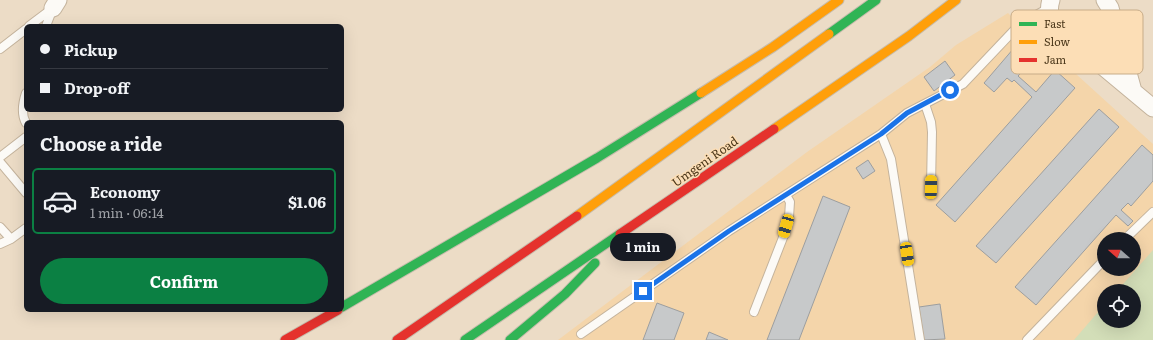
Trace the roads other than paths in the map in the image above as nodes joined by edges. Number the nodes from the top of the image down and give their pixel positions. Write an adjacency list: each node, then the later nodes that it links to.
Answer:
1 (839, 0): 36 (highway)
2 (876, 0): 41 (highway)
3 (956, 0): 32 (highway, Umgeni Road)
4 (1105, 0): 8 (street)
5 (55, 4): 9 (lane); 10 (lane)
6 (1050, 4): 7 (lane)
7 (1041, 10)
8 (1111, 10)
9 (32, 24)
10 (47, 24)
11 (24, 31): 13 (lane)
12 (1011, 33): 18 (lane)
13 (0, 49)
14 (1112, 74): 16 (street)
15 (1128, 74): 16 (street)
16 (1133, 91): 19 (street)
17 (24, 104): 20 (lane)
18 (925, 104): 21 (lane); 25 (lane)
19 (1153, 108)
20 (24, 121)
21 (881, 134): 27 (lane); 44 (lane)
22 (24, 139): 23 (lane)
23 (0, 158)
24 (0, 162): 26 (lane)
25 (931, 187)
26 (24, 191)
27 (786, 195): 38 (lane); 39 (lane)
28 (1151, 217): 31 (lane)
29 (0, 227): 33 (lane)
30 (24, 229): 33 (lane)
31 (1133, 232)
32 (618, 236): 42 (highway, Umgeni Road); 43 (highway)
33 (11, 239): 34 (lane)
34 (0, 244)
35 (1097, 267): 45 (lane)
36 (344, 306)
37 (334, 312): 40 (highway)
38 (754, 312)
39 (581, 334)
40 (285, 340)
41 (397, 340)
42 (465, 340)
43 (510, 340)
44 (920, 340)
45 (1028, 340)

